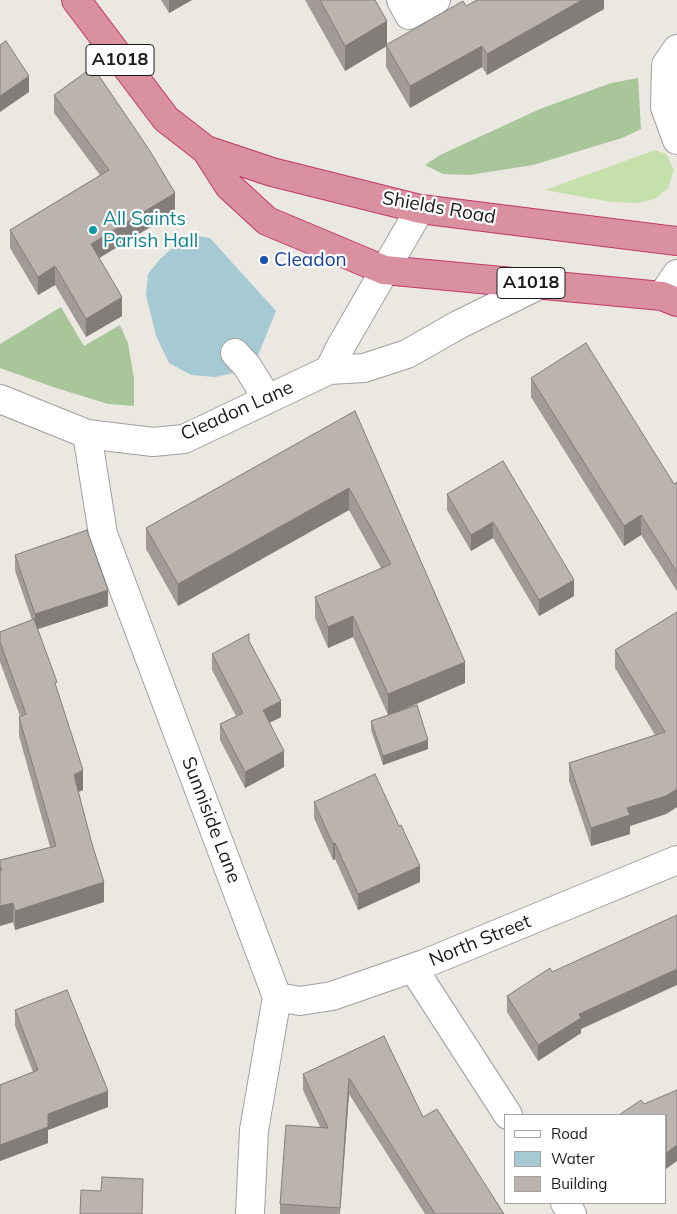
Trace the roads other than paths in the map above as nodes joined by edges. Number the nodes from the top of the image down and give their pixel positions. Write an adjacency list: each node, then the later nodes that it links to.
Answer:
1 (76, 0): 6 (highway, Shields Road / A1018)
2 (401, 0): 3 (street)
3 (436, 0)
4 (677, 49): 5 (street)
5 (677, 140)
6 (206, 150): 7 (highway, Shields Road / A1018); 9 (highway, Shields Road / A1018)
7 (420, 209): 8 (highway, Shields Road / A1018); 9 (street)
8 (677, 241)
9 (384, 270): 10 (highway, Shields Road / A1018); 13 (street)
10 (541, 284): 11 (highway, Shields Road / A1018); 13 (street, Cleadon Lane)
11 (672, 291)
12 (235, 353): 14 (street)
13 (329, 370): 14 (street, Cleadon Lane)
14 (267, 398): 16 (street, Cleadon Lane)
15 (0, 399): 16 (street, Cleadon Lane)
16 (87, 434): 19 (street, Sunniside Lane)
17 (677, 860): 18 (street, North Street)
18 (414, 968): 19 (street, North Street); 20 (street)
19 (277, 997): 21 (street)
20 (507, 1114)
21 (250, 1214)

